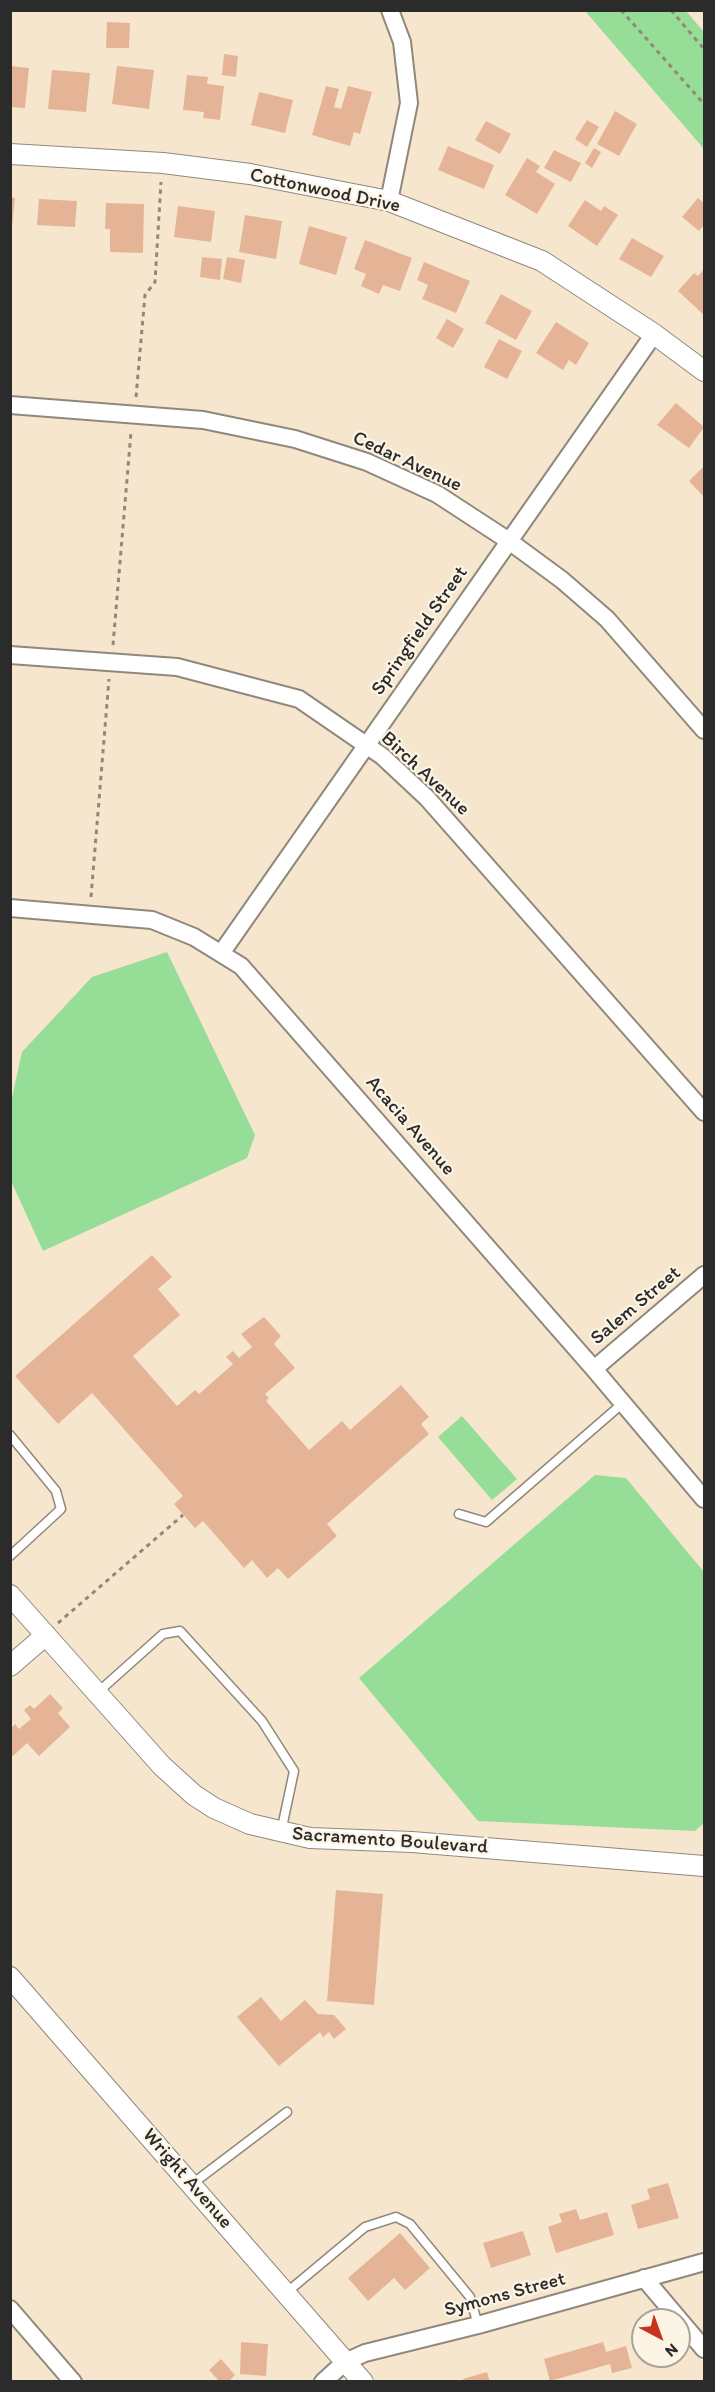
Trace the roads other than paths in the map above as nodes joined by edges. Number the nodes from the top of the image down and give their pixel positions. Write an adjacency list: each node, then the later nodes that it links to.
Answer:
1 (390, 10): 3 (street)
2 (10, 154): 3 (street, Cottonwood Drive)
3 (389, 201): 4 (street, Cottonwood Drive)
4 (654, 334): 5 (street, Cottonwood Drive); 7 (street, Springfield Street)
5 (705, 371)
6 (10, 405): 7 (street, Cedar Avenue)
7 (509, 541): 9 (street, Cedar Avenue); 10 (street, Springfield Street)
8 (10, 655): 10 (street, Birch Avenue)
9 (705, 730)
10 (365, 745): 12 (street, Springfield Street); 13 (street, Birch Avenue)
11 (10, 908): 12 (street, Acacia Avenue)
12 (222, 952): 15 (street, Acacia Avenue)
13 (705, 1112)
14 (705, 1275): 15 (street, Salem Street)
15 (594, 1368): 16 (street, Acacia Avenue)
16 (623, 1403): 18 (street, Acacia Avenue); 19 (lane)
17 (10, 1435): 20 (lane)
18 (705, 1499)
19 (459, 1514)
20 (10, 1556)
21 (10, 1595): 22 (street, Sacramento Boulevard)
22 (46, 1635): 23 (street); 24 (street, Sacramento Boulevard)
23 (10, 1666)
24 (97, 1693): 25 (street, Sacramento Boulevard); 25 (lane)
25 (281, 1833): 26 (street, Sacramento Boulevard)
26 (705, 1866)
27 (10, 1977): 29 (street, Wright Avenue)
28 (287, 2112): 29 (lane)
29 (192, 2185): 32 (street, Wright Avenue)
30 (705, 2262): 31 (street, Symons Street)
31 (644, 2278): 34 (street, Symons Street); 35 (street)
32 (285, 2293): 34 (lane); 36 (street, Wright Avenue)
33 (10, 2309): 37 (street)
34 (478, 2325): 36 (street, Symons Street)
35 (705, 2349)
36 (345, 2362): 38 (street, Symons Street); 39 (street, Wright Avenue)
37 (73, 2382)
38 (323, 2382)
39 (363, 2382)

